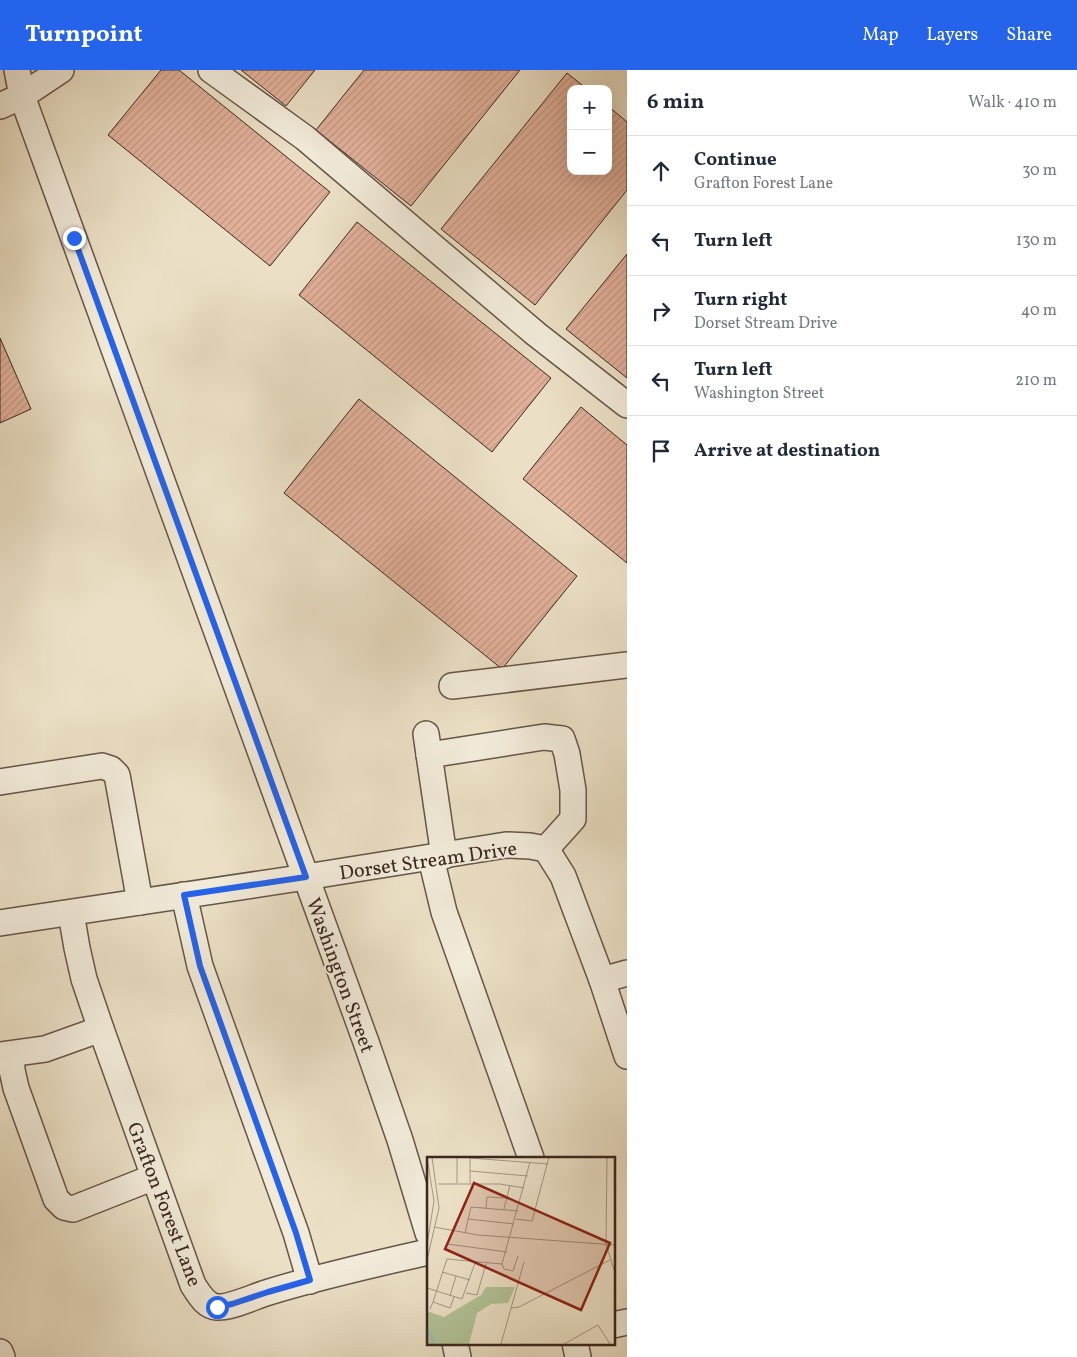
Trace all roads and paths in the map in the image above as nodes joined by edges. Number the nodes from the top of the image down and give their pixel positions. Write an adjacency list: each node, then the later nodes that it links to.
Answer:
1 (16, 70): 4 (street, Washington Street)
2 (61, 70): 4 (street)
3 (211, 70): 6 (street)
4 (22, 96): 5 (street); 12 (street, Washington Street)
5 (0, 106)
6 (627, 405)
7 (627, 665): 8 (street)
8 (452, 686)
9 (0, 782): 14 (street)
10 (546, 849): 11 (street, Dorset Stream Drive); 11 (street); 18 (street, Dorset Stream Drive)
11 (438, 857): 12 (street, Dorset Stream Drive); 22 (street)
12 (306, 877): 13 (street, Dorset Stream Drive); 24 (street, Washington Street)
13 (184, 895): 14 (street, Dorset Stream Drive); 26 (street)
14 (140, 902): 15 (street, Dorset Stream Drive)
15 (72, 912): 16 (street, Dorset Stream Drive); 19 (street, Grafton Forest Lane)
16 (0, 923)
17 (627, 973): 18 (street)
18 (602, 980): 21 (street, Dorset Stream Drive)
19 (101, 1029): 20 (street); 23 (street, Grafton Forest Lane)
20 (5, 1054): 23 (street)
21 (627, 1056)
22 (531, 1157)
23 (154, 1177): 26 (street, Grafton Forest Lane)
24 (427, 1230)
25 (427, 1252): 26 (street, Grafton Forest Lane)
26 (310, 1280)
27 (627, 1322): 28 (street)
28 (614, 1325)
29 (455, 1344): 33 (street)
30 (574, 1344): 34 (street)
31 (0, 1352): 32 (street)
32 (2, 1357)
33 (458, 1357)
34 (578, 1357)

